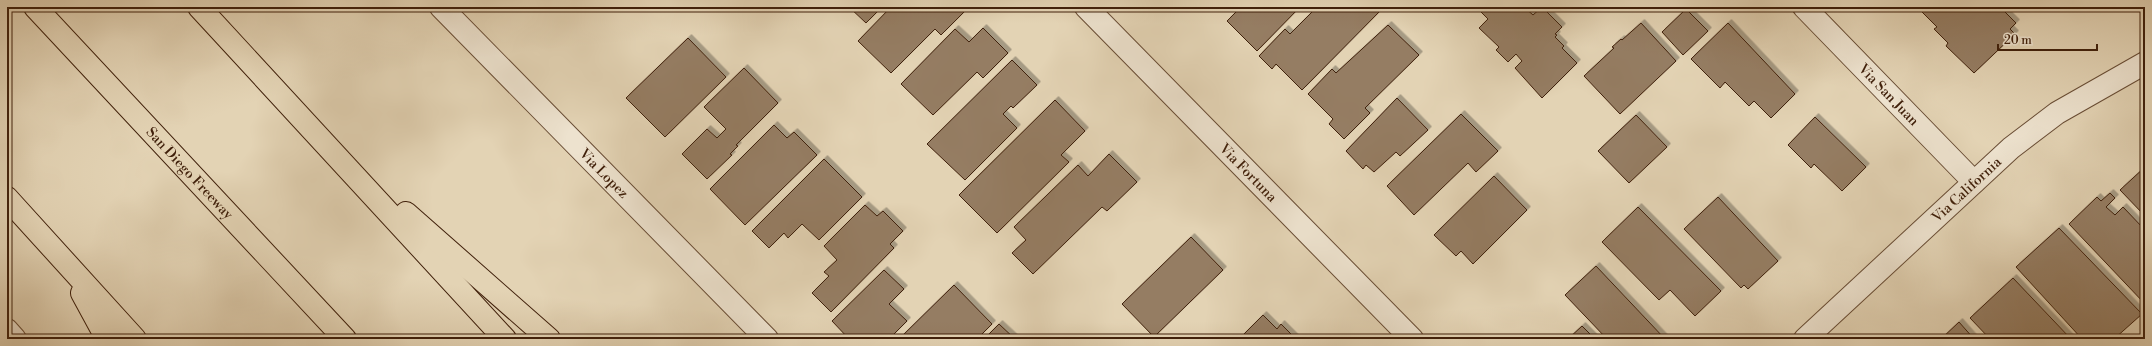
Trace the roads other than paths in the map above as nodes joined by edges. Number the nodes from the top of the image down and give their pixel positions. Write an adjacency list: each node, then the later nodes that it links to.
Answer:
1 (35, 7): 15 (highway, San Diego Freeway)
2 (199, 7): 7 (highway)
3 (441, 7): 18 (street, Via Lopez)
4 (1086, 7): 19 (street, Via Fortuna)
5 (1804, 7): 8 (street, Via San Juan)
6 (2145, 63): 8 (street, Via California)
7 (318, 136): 16 (highway); 17 (highway)
8 (1974, 182): 20 (street, Via California)
9 (7, 198): 10 (highway)
10 (64, 260): 13 (highway); 14 (highway)
11 (7, 330): 12 (street)
12 (15, 339)
13 (107, 339)
14 (135, 339)
15 (345, 339)
16 (505, 339)
17 (549, 339)
18 (767, 339)
19 (1412, 339)
20 (1805, 339)

